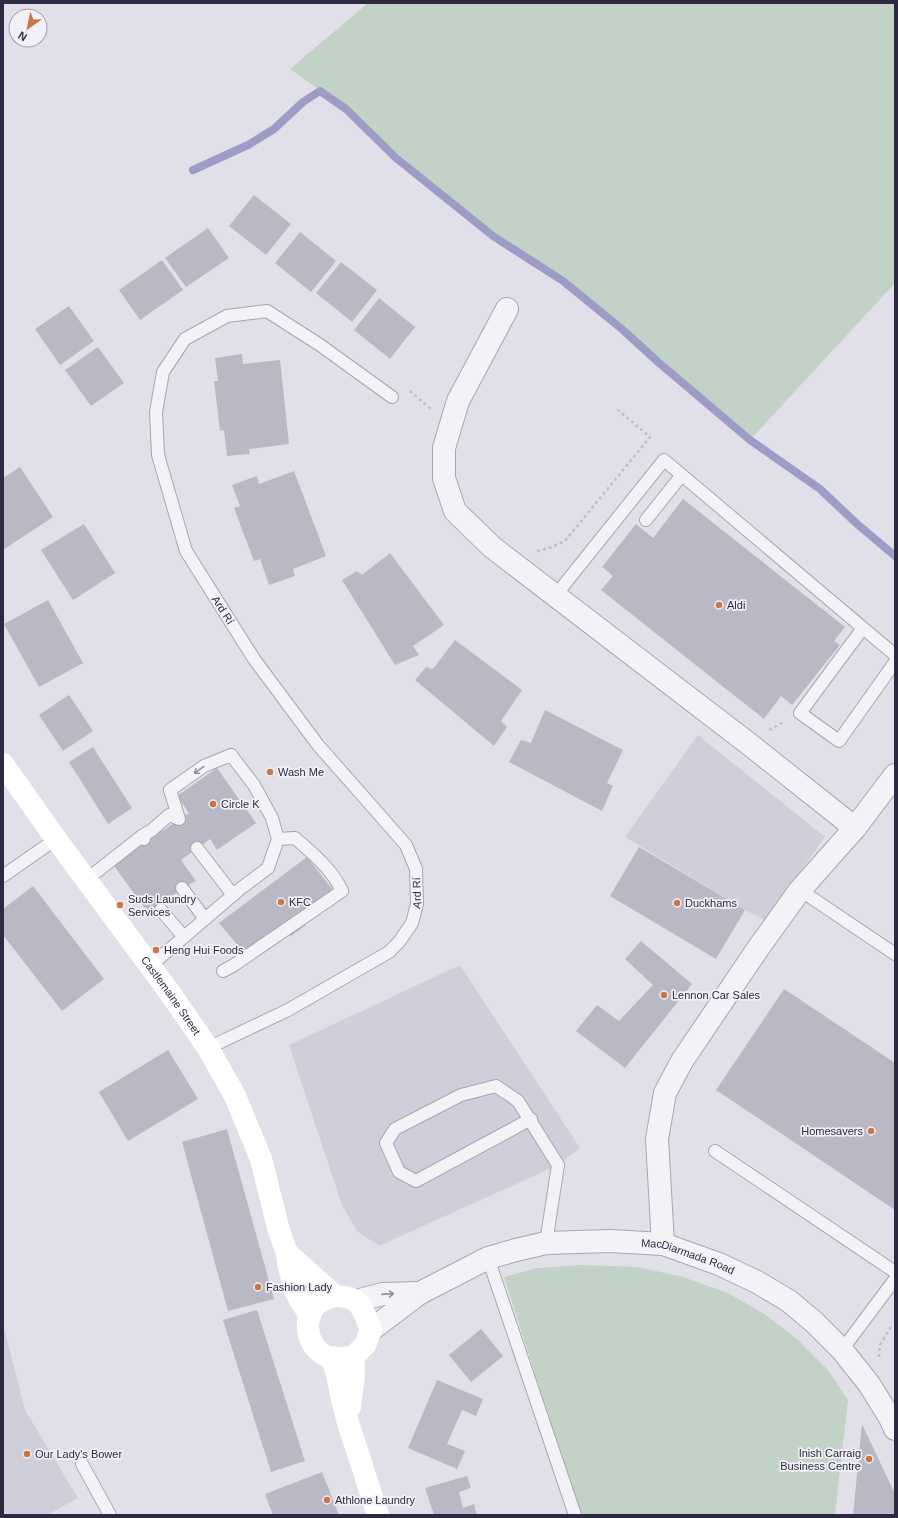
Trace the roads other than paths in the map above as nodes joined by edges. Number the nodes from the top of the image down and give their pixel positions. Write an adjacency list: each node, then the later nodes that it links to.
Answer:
1 (508, 309): 5 (street)
2 (392, 397): 26 (lane, Ard Rí)
3 (681, 476): 4 (lane); 5 (lane); 6 (lane)
4 (646, 520)
5 (555, 596): 11 (street)
6 (863, 628): 7 (lane); 8 (lane)
7 (895, 655)
8 (895, 662)
9 (3, 764): 12 (main road, Castlemaine Street)
10 (895, 775): 11 (street)
11 (855, 828): 18 (street)
12 (56, 839): 15 (lane); 16 (main road, Castlemaine Street)
13 (278, 839): 16 (lane, one-way to 16); 19 (lane); 25 (lane)
14 (197, 848): 19 (lane)
15 (3, 876)
16 (86, 880): 24 (main road, Castlemaine Street)
17 (182, 888): 21 (lane)
18 (800, 890): 23 (lane); 30 (street)
19 (233, 895): 21 (lane)
20 (161, 910): 22 (lane)
21 (205, 919): 22 (lane)
22 (184, 937): 24 (lane)
23 (895, 954)
24 (150, 966): 26 (main road, Castlemaine Street)
25 (223, 971)
26 (208, 1048): 31 (main road, Castlemaine Street)
27 (531, 1120): 27 (lane); 29 (lane)
28 (715, 1151): 33 (lane)
29 (546, 1243): 30 (street, MacDiarmada Road); 32 (street, MacDiarmada Road)
30 (663, 1244): 40 (street, MacDiarmada Road)
31 (288, 1253): 36 (main road, Castlemaine Street); 38 (main road, Castlemaine Street)
32 (488, 1258): 35 (street, MacDiarmada Road); 48 (lane)
33 (895, 1272)
34 (895, 1279): 40 (lane)
35 (420, 1293): 37 (street, MacDiarmada Road, one-way to 35); 39 (street, MacDiarmada Road)
36 (335, 1296): 37 (main road, Castlemaine Street); 38 (main road)
37 (356, 1301): 39 (main road)
38 (310, 1316): 42 (main road)
39 (372, 1330): 41 (main road)
40 (842, 1350): 44 (street, MacDiarmada Road)
41 (354, 1356): 42 (main road); 43 (main road)
42 (332, 1357): 43 (main road)
43 (349, 1426): 47 (main road)
44 (895, 1429)
45 (82, 1464): 46 (lane)
46 (110, 1515)
47 (378, 1515)
48 (575, 1515)

